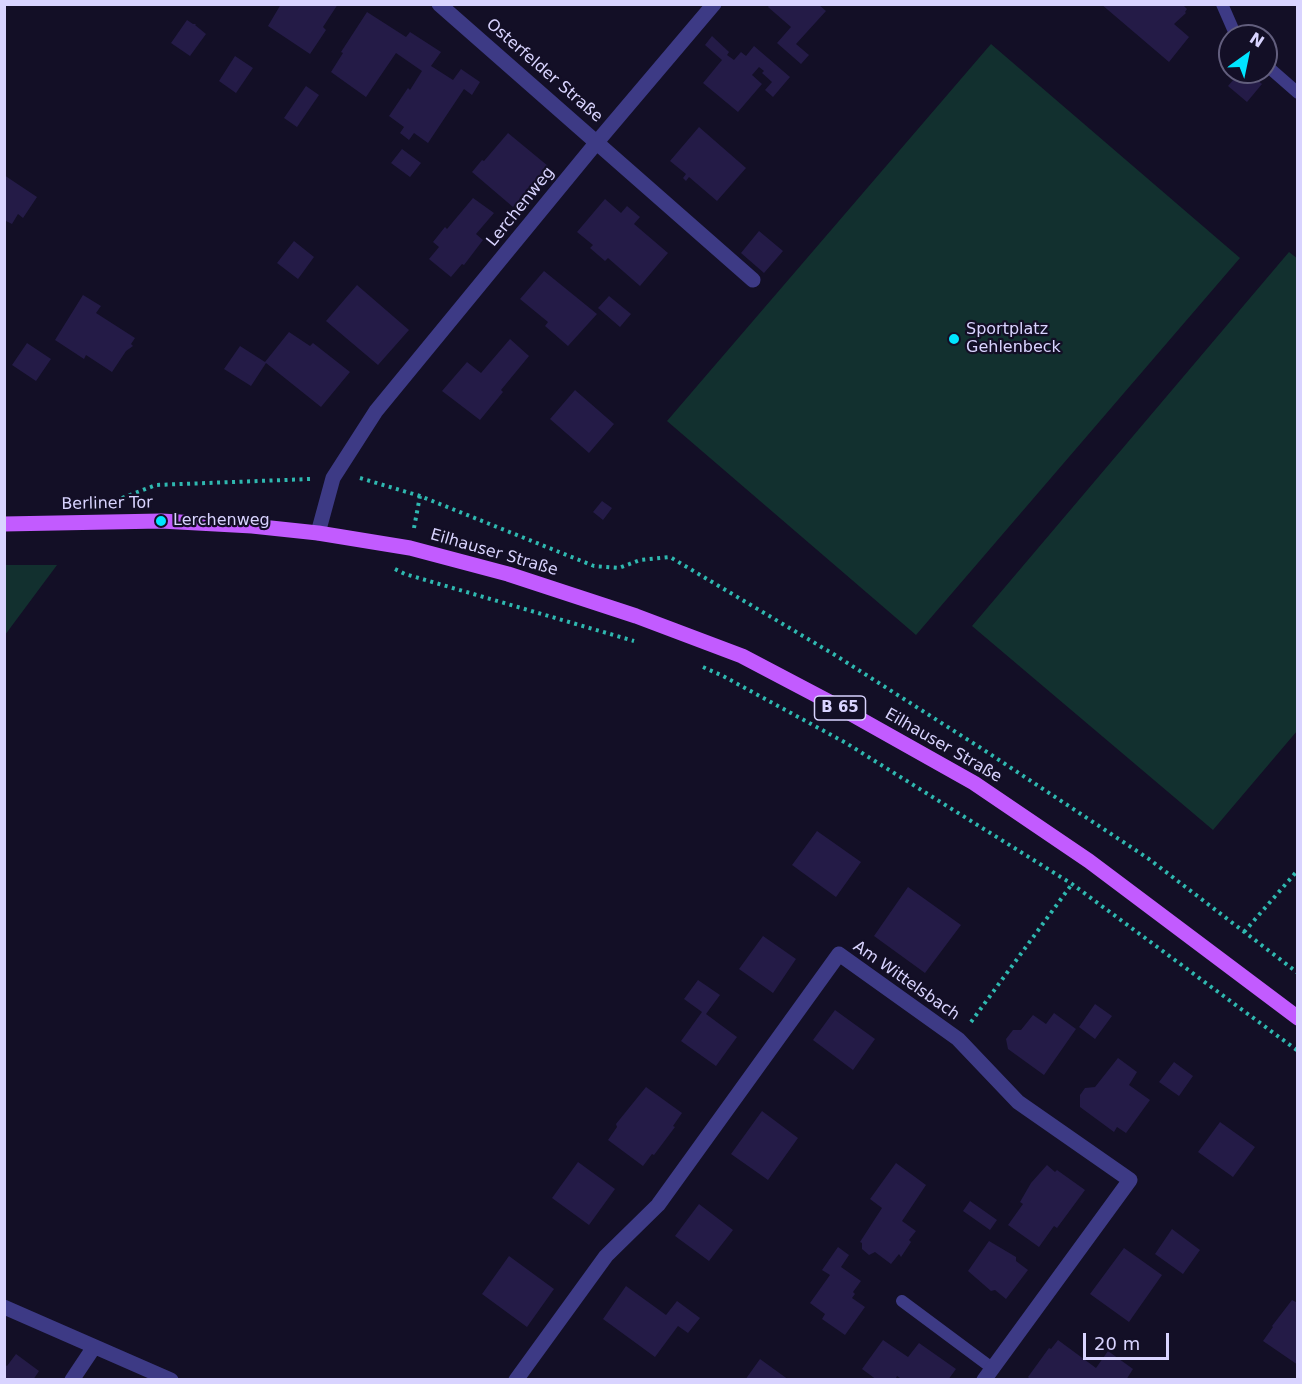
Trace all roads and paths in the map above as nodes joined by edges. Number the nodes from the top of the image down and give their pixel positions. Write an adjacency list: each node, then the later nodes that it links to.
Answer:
1 (439, 4): 7 (street, Osterfelder Straße)
2 (714, 4): 7 (street, Lerchenweg)
3 (1222, 4): 4 (lane)
4 (1231, 24)
5 (1278, 76): 6 (lane)
6 (1298, 93)
7 (597, 142): 8 (street); 10 (street, Lerchenweg)
8 (753, 280)
9 (4, 524): 10 (main road, Berliner Tor / B 65)
10 (318, 533): 17 (main road, Eilhauser Straße / B 65)
11 (386, 565): 12 (path)
12 (637, 642)
13 (702, 667): 15 (path)
14 (1298, 870): 16 (path)
15 (1072, 884): 18 (path); 19 (path)
16 (1244, 932)
17 (1298, 1018)
18 (958, 1039): 23 (street, Am Wittelsbach); 26 (street, Am Wittelsbach)
19 (1298, 1051)
20 (902, 1301): 23 (lane, Am Wittelsbach)
21 (4, 1307): 22 (street)
22 (94, 1347): 24 (street); 25 (street)
23 (988, 1374)
24 (72, 1380)
25 (171, 1380)
26 (516, 1380)

